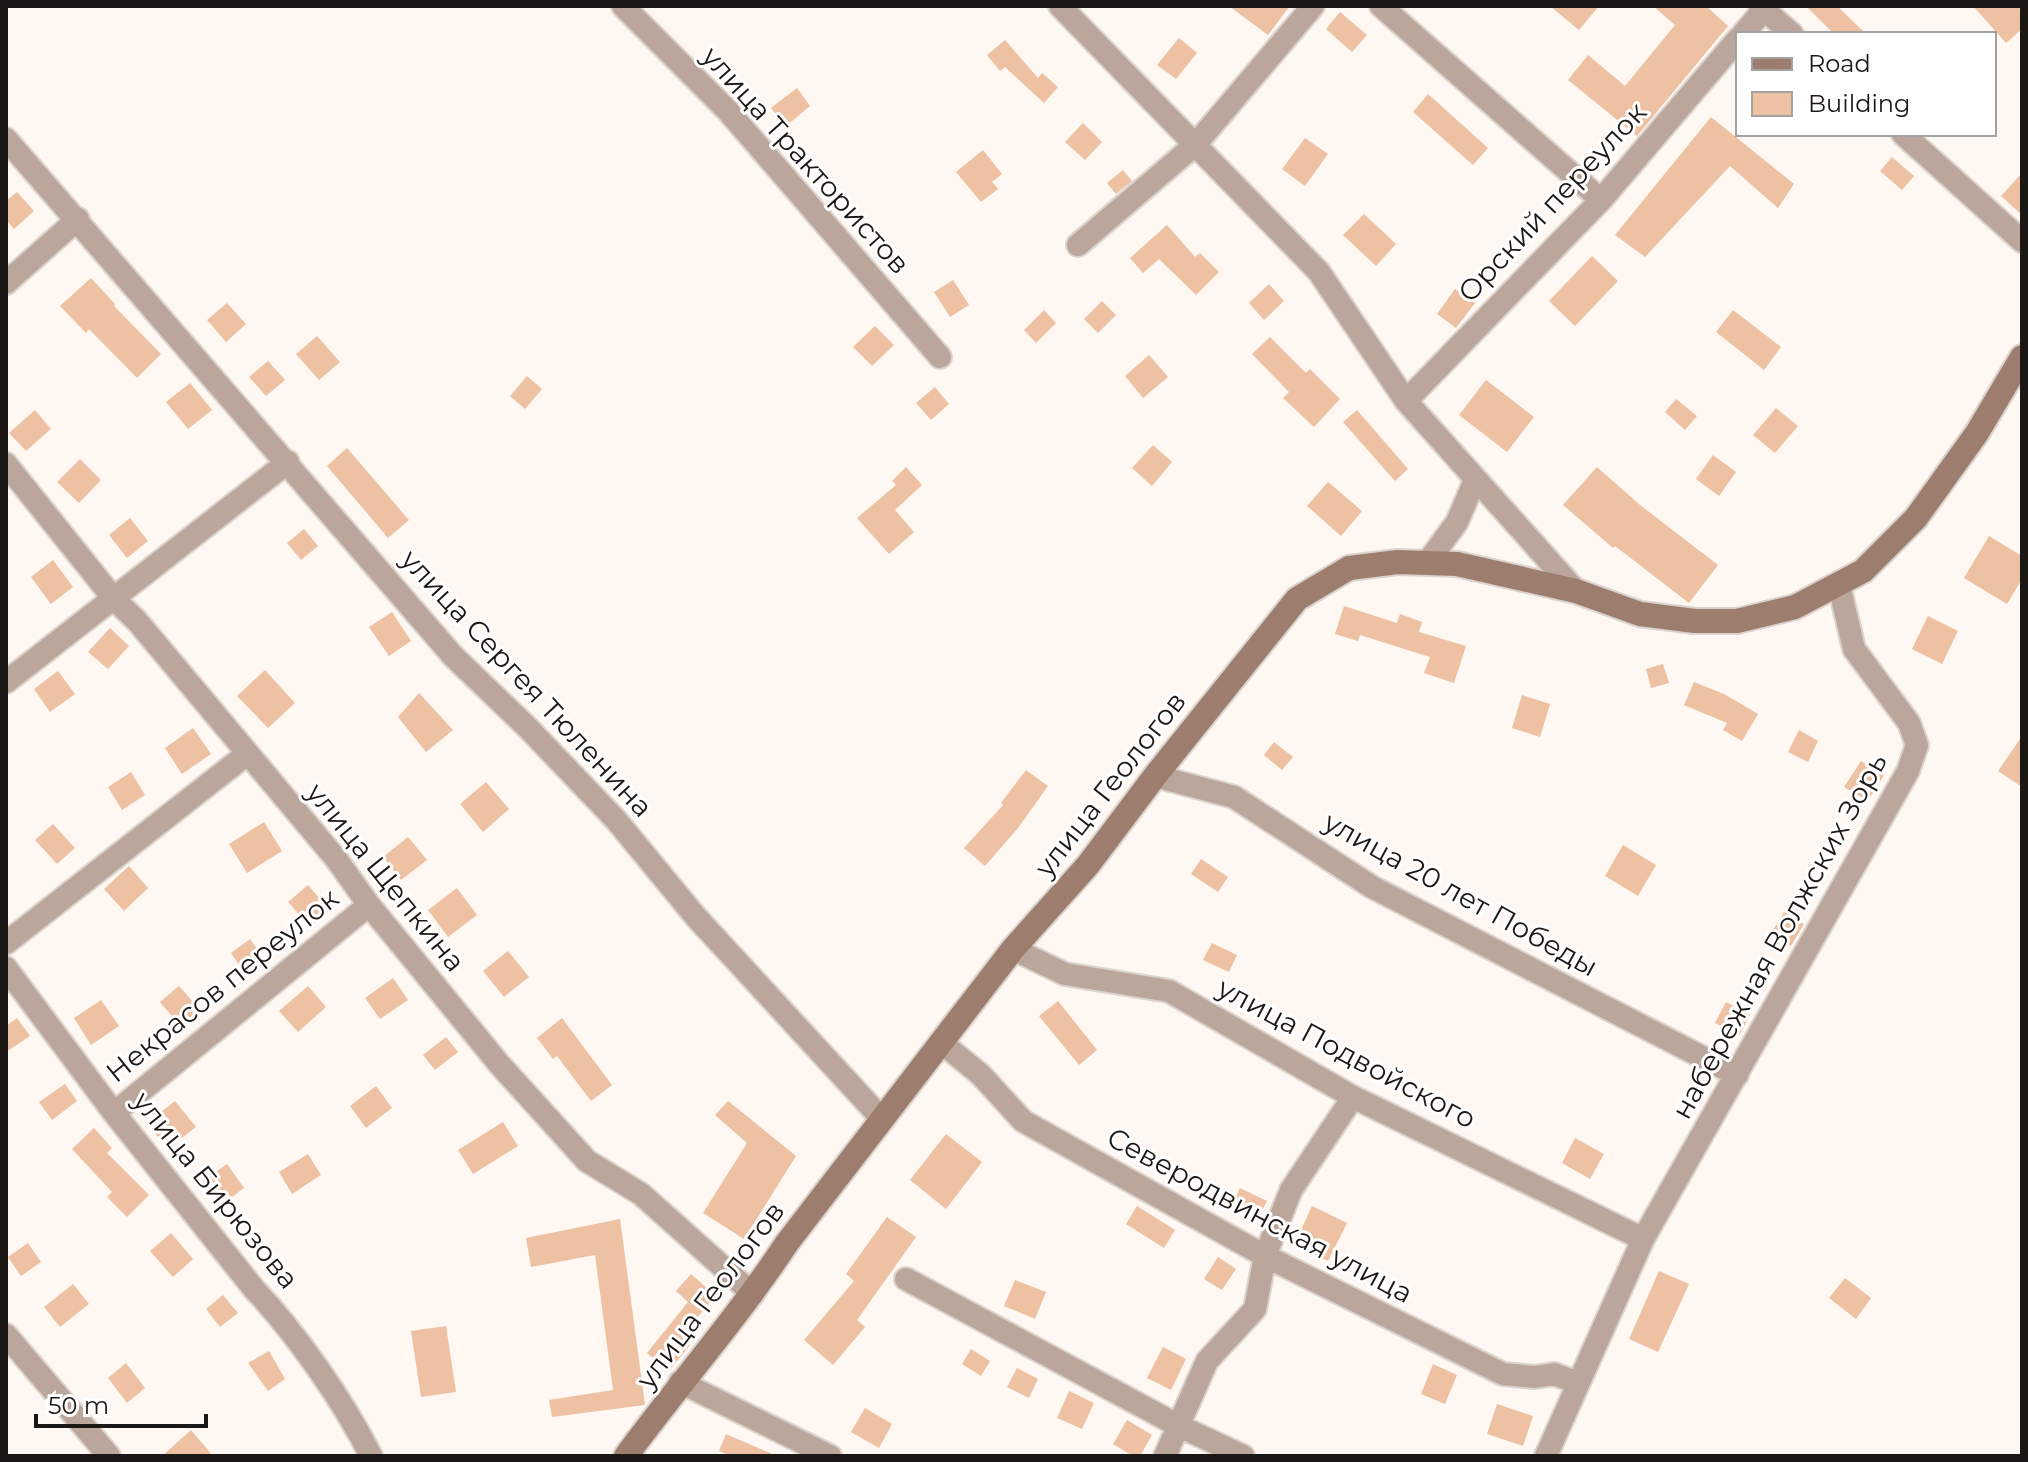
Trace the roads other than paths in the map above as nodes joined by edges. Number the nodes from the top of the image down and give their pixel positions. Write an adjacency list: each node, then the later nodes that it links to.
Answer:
1 (623, 6): 17 (street, улица Трактористов)
2 (1060, 6): 11 (street)
3 (1313, 6): 11 (street)
4 (1381, 6): 12 (street)
5 (1764, 7): 6 (street); 7 (street)
6 (1745, 32)
7 (1790, 32)
8 (1736, 41): 12 (street, Орский переулок)
9 (1905, 136): 14 (street)
10 (6, 139): 13 (street, улица Сергея Тюленина)
11 (1196, 144): 15 (street); 19 (street)
12 (1601, 200): 19 (street, Орский переулок)
13 (78, 219): 16 (street); 20 (street, улица Сергея Тюленина)
14 (2022, 241)
15 (1078, 245)
16 (6, 283)
17 (940, 357)
18 (2022, 357): 24 (street)
19 (1406, 401): 22 (street)
20 (288, 462): 26 (street); 38 (street, улица Сергея Тюленина)
21 (6, 464): 26 (street, улица Щепкина)
22 (1475, 480): 23 (street); 25 (street)
23 (1427, 563): 25 (street, улица Геологов); 29 (street, улица Геологов)
24 (1839, 585): 25 (street, улица Геологов); 35 (street, набережная Волжских Зорь)
25 (1576, 591)
26 (114, 599): 27 (street); 28 (street, улица Щепкина)
27 (6, 682)
28 (247, 754): 30 (street, улица Щепкина); 31 (street)
29 (1155, 776): 32 (street, улица Геологов); 35 (street, улица 20 лет Победы)
30 (369, 905): 37 (street, Некрасов переулок); 42 (street, улица Щепкина)
31 (6, 943)
32 (1013, 949): 34 (street, улица Геологов); 36 (street, улица Подвойского)
33 (6, 968): 37 (street, улица Бирюзова)
34 (942, 1043): 38 (street, улица Геологов); 40 (street, Северодвинская улица)
35 (1737, 1075): 39 (street, набережная Волжских Зорь)
36 (1353, 1097): 39 (street, улица Подвойского); 40 (street)
37 (114, 1113): 48 (street, улица Бирюзова)
38 (882, 1119): 42 (street, улица Геологов)
39 (1643, 1239): 45 (street, набережная Волжских Зорь)
40 (1265, 1256): 45 (street, Северодвинская улица); 46 (street)
41 (906, 1279): 46 (street)
42 (753, 1294): 44 (street, улица Геологов)
43 (6, 1335): 47 (street)
44 (680, 1382): 49 (street, улица Геологов); 50 (street)
45 (1578, 1383): 53 (street, набережная Волжских Зорь)
46 (1179, 1426): 51 (street); 52 (street)
47 (109, 1456)
48 (371, 1456)
49 (626, 1456)
50 (830, 1456)
51 (1165, 1456)
52 (1243, 1456)
53 (1546, 1456)

